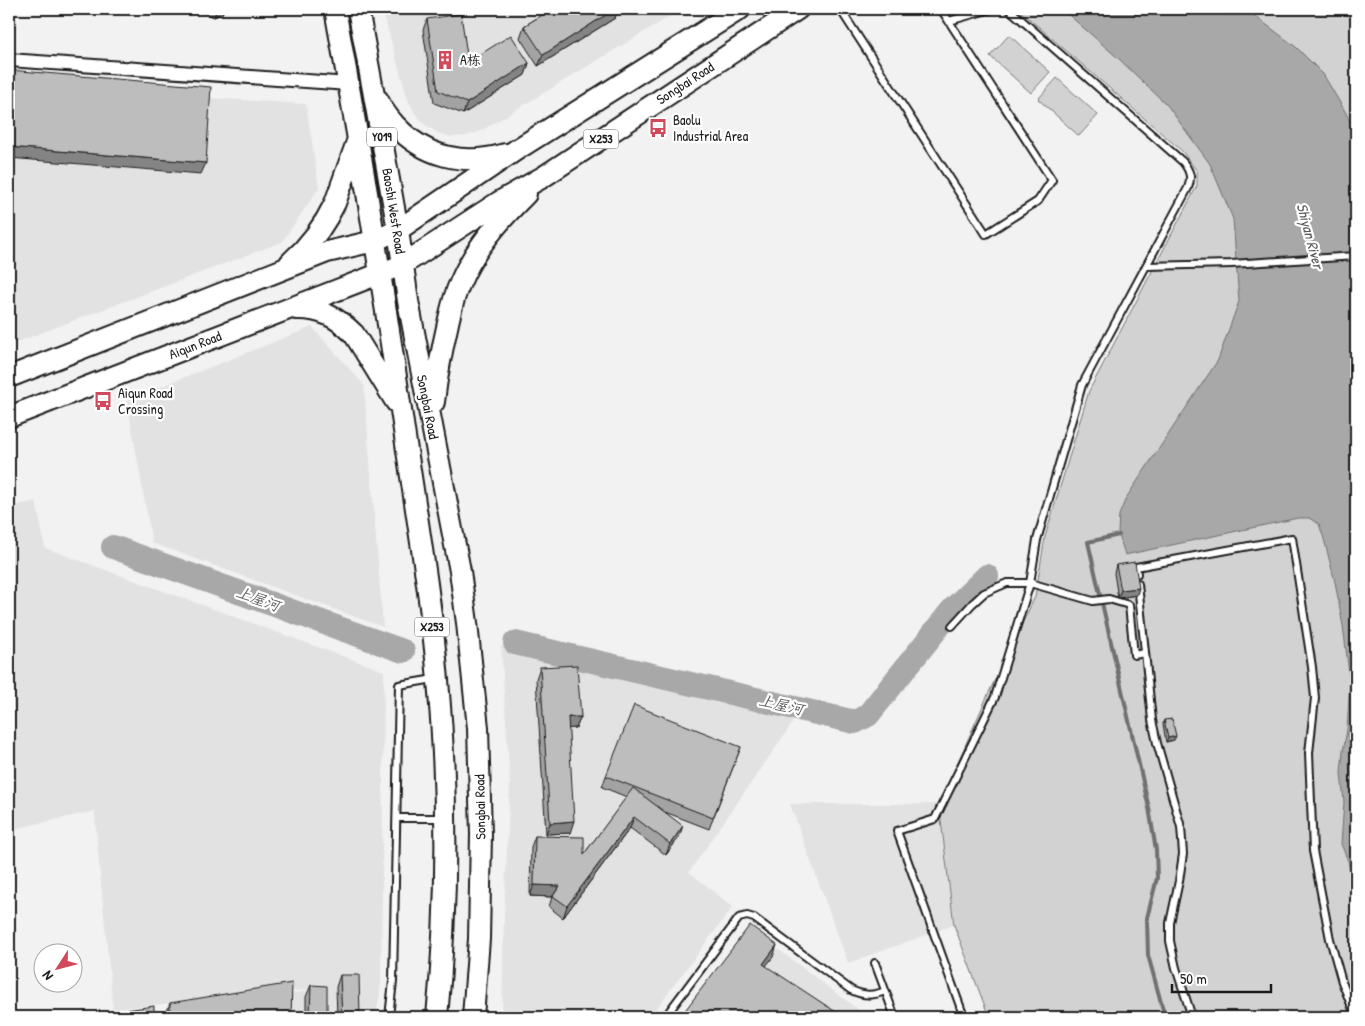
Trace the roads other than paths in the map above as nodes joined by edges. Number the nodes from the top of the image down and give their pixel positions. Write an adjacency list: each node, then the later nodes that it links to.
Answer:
1 (335, 9): 11 (main road, Baoshi West Road / Y019)
2 (358, 9): 12 (main road, Baoshi West Road / Y019)
3 (740, 9): 14 (main road, X253)
4 (798, 9): 15 (main road, Songbai Road / X253)
5 (941, 9): 9 (lane)
6 (991, 9): 9 (lane)
7 (1009, 9): 20 (lane)
8 (843, 10): 9 (lane)
9 (949, 21)
10 (9, 60): 11 (street)
11 (349, 84): 13 (main road, Baoshi West Road / Y019)
12 (373, 90): 14 (main road); 16 (main road, Baoshi West Road / Y019)
13 (359, 137): 17 (main road, Baoshi West Road / Y019); 21 (main road)
14 (516, 150): 16 (main road, X253)
15 (543, 177): 19 (main road, Songbai Road / X253); 27 (main road)
16 (398, 230): 17 (main road, X253); 19 (main road, Baoshi West Road / Y019)
17 (374, 241): 21 (main road); 22 (main road, Songbai Road / X253)
18 (1356, 256): 20 (lane)
19 (402, 265): 22 (main road, Aiqun Road); 27 (main road, Songbai Road / X253)
20 (1146, 266): 28 (lane)
21 (281, 270): 24 (main road)
22 (380, 274): 23 (main road, Aiqun Road); 25 (main road, Songbai Road / X253)
23 (286, 310): 25 (main road); 26 (main road, Aiqun Road)
24 (9, 376)
25 (401, 411): 31 (main road, Songbai Road / X253)
26 (9, 417)
27 (432, 429): 38 (main road, Songbai Road / X253)
28 (1030, 583): 29 (lane); 30 (lane); 41 (lane)
29 (952, 626)
30 (1145, 653): 42 (lane); 43 (lane)
31 (438, 678): 32 (lane); 33 (main road, Songbai Road / X253)
32 (396, 818): 33 (lane); 36 (lane)
33 (446, 818): 37 (main road, Songbai Road / X253)
34 (875, 963): 35 (lane)
35 (885, 991): 39 (lane); 40 (lane)
36 (389, 1017)
37 (437, 1017)
38 (473, 1017)
39 (665, 1017)
40 (895, 1017)
41 (964, 1017)
42 (1192, 1017)
43 (1356, 1017)

